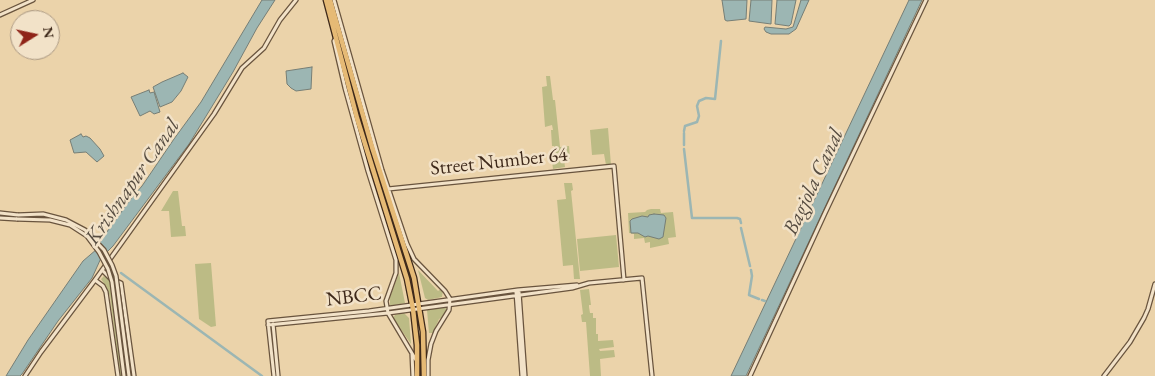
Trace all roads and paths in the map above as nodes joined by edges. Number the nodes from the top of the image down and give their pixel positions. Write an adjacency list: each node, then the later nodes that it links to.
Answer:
1 (33, 0): 6 (street)
2 (296, 0): 13 (street)
3 (326, 0): 7 (main road)
4 (332, 0): 7 (main road); 9 (street)
5 (926, 0): 35 (street)
6 (0, 15)
7 (333, 18): 8 (main road); 19 (main road)
8 (336, 37): 20 (main road); 21 (street)
9 (388, 189): 15 (street, Street Number 64); 18 (street)
10 (0, 213): 11 (street)
11 (18, 217): 12 (street); 27 (street, bridge); 28 (street, bridge)
12 (0, 218)
13 (102, 270): 14 (street); 29 (street)
14 (95, 280): 25 (street); 26 (street)
15 (624, 280): 17 (street); 34 (street)
16 (1155, 284): 36 (street)
17 (517, 292): 18 (street, NBCC); 18 (street); 33 (street)
18 (450, 301): 19 (street, NBCC); 24 (street)
19 (419, 305): 20 (street, NBCC); 24 (main road)
20 (412, 306): 21 (street, NBCC); 23 (main road)
21 (387, 311): 22 (street); 30 (street, NBCC)
22 (412, 353): 23 (street); 31 (street)
23 (417, 363): 32 (main road)
24 (426, 374)
25 (25, 376)
26 (118, 376)
27 (124, 376)
28 (129, 376)
29 (134, 376)
30 (276, 376)
31 (413, 376)
32 (417, 376)
33 (524, 376)
34 (652, 376)
35 (750, 376)
36 (1104, 376)

